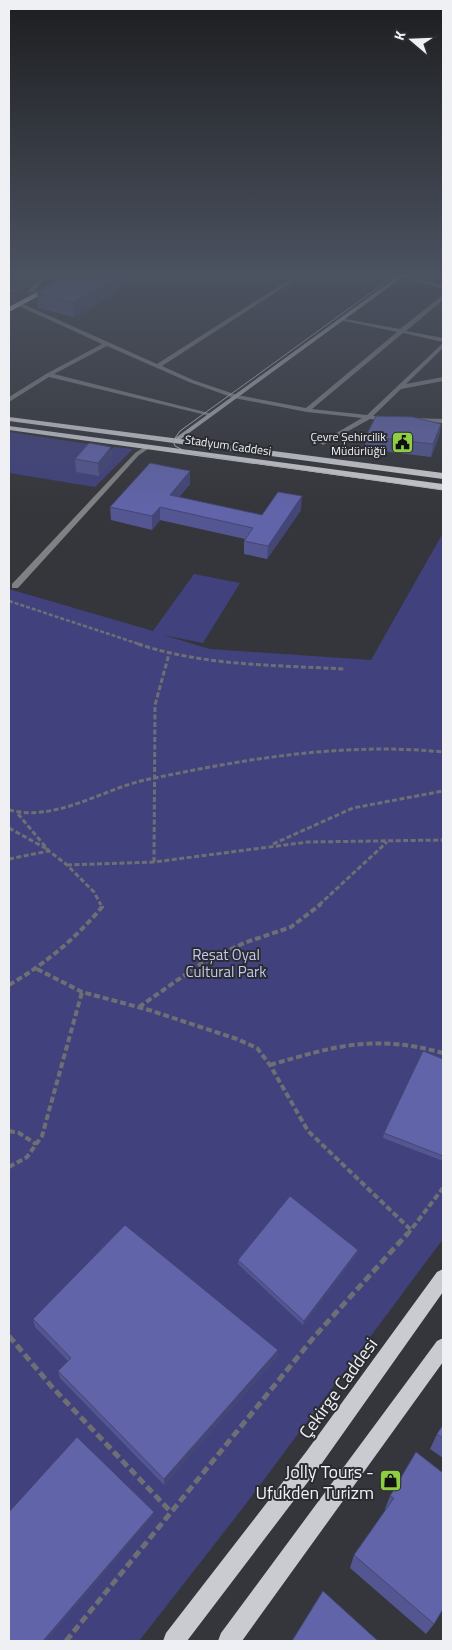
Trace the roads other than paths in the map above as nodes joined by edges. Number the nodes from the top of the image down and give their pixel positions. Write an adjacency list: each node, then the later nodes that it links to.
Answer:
1 (89, 353): 8 (street)
2 (130, 353): 7 (street)
3 (178, 353): 7 (street)
4 (296, 353): 11 (main road)
5 (376, 353): 13 (street)
6 (435, 353): 10 (street)
7 (158, 366): 11 (street)
8 (48, 375): 12 (street); 14 (street)
9 (443, 379): 10 (street)
10 (399, 387): 15 (street)
11 (236, 397): 13 (street); 14 (main road)
12 (9, 400)
13 (307, 410): 15 (street)
14 (210, 414): 21 (main road)
15 (367, 418): 17 (street); 22 (street)
16 (9, 419): 21 (main road)
17 (395, 419)
18 (405, 419): 19 (street)
19 (443, 421)
20 (9, 428): 23 (main road, Stadyum Caddesi)
21 (176, 440): 24 (main road)
22 (323, 443)
23 (148, 447): 25 (main road, Stadyum Caddesi); 26 (street)
24 (443, 476)
25 (443, 487)
26 (15, 586)
27 (443, 1278): 29 (main road, Çekirge Caddesi)
28 (443, 1347): 30 (main road)
29 (174, 1641)
30 (229, 1641)

